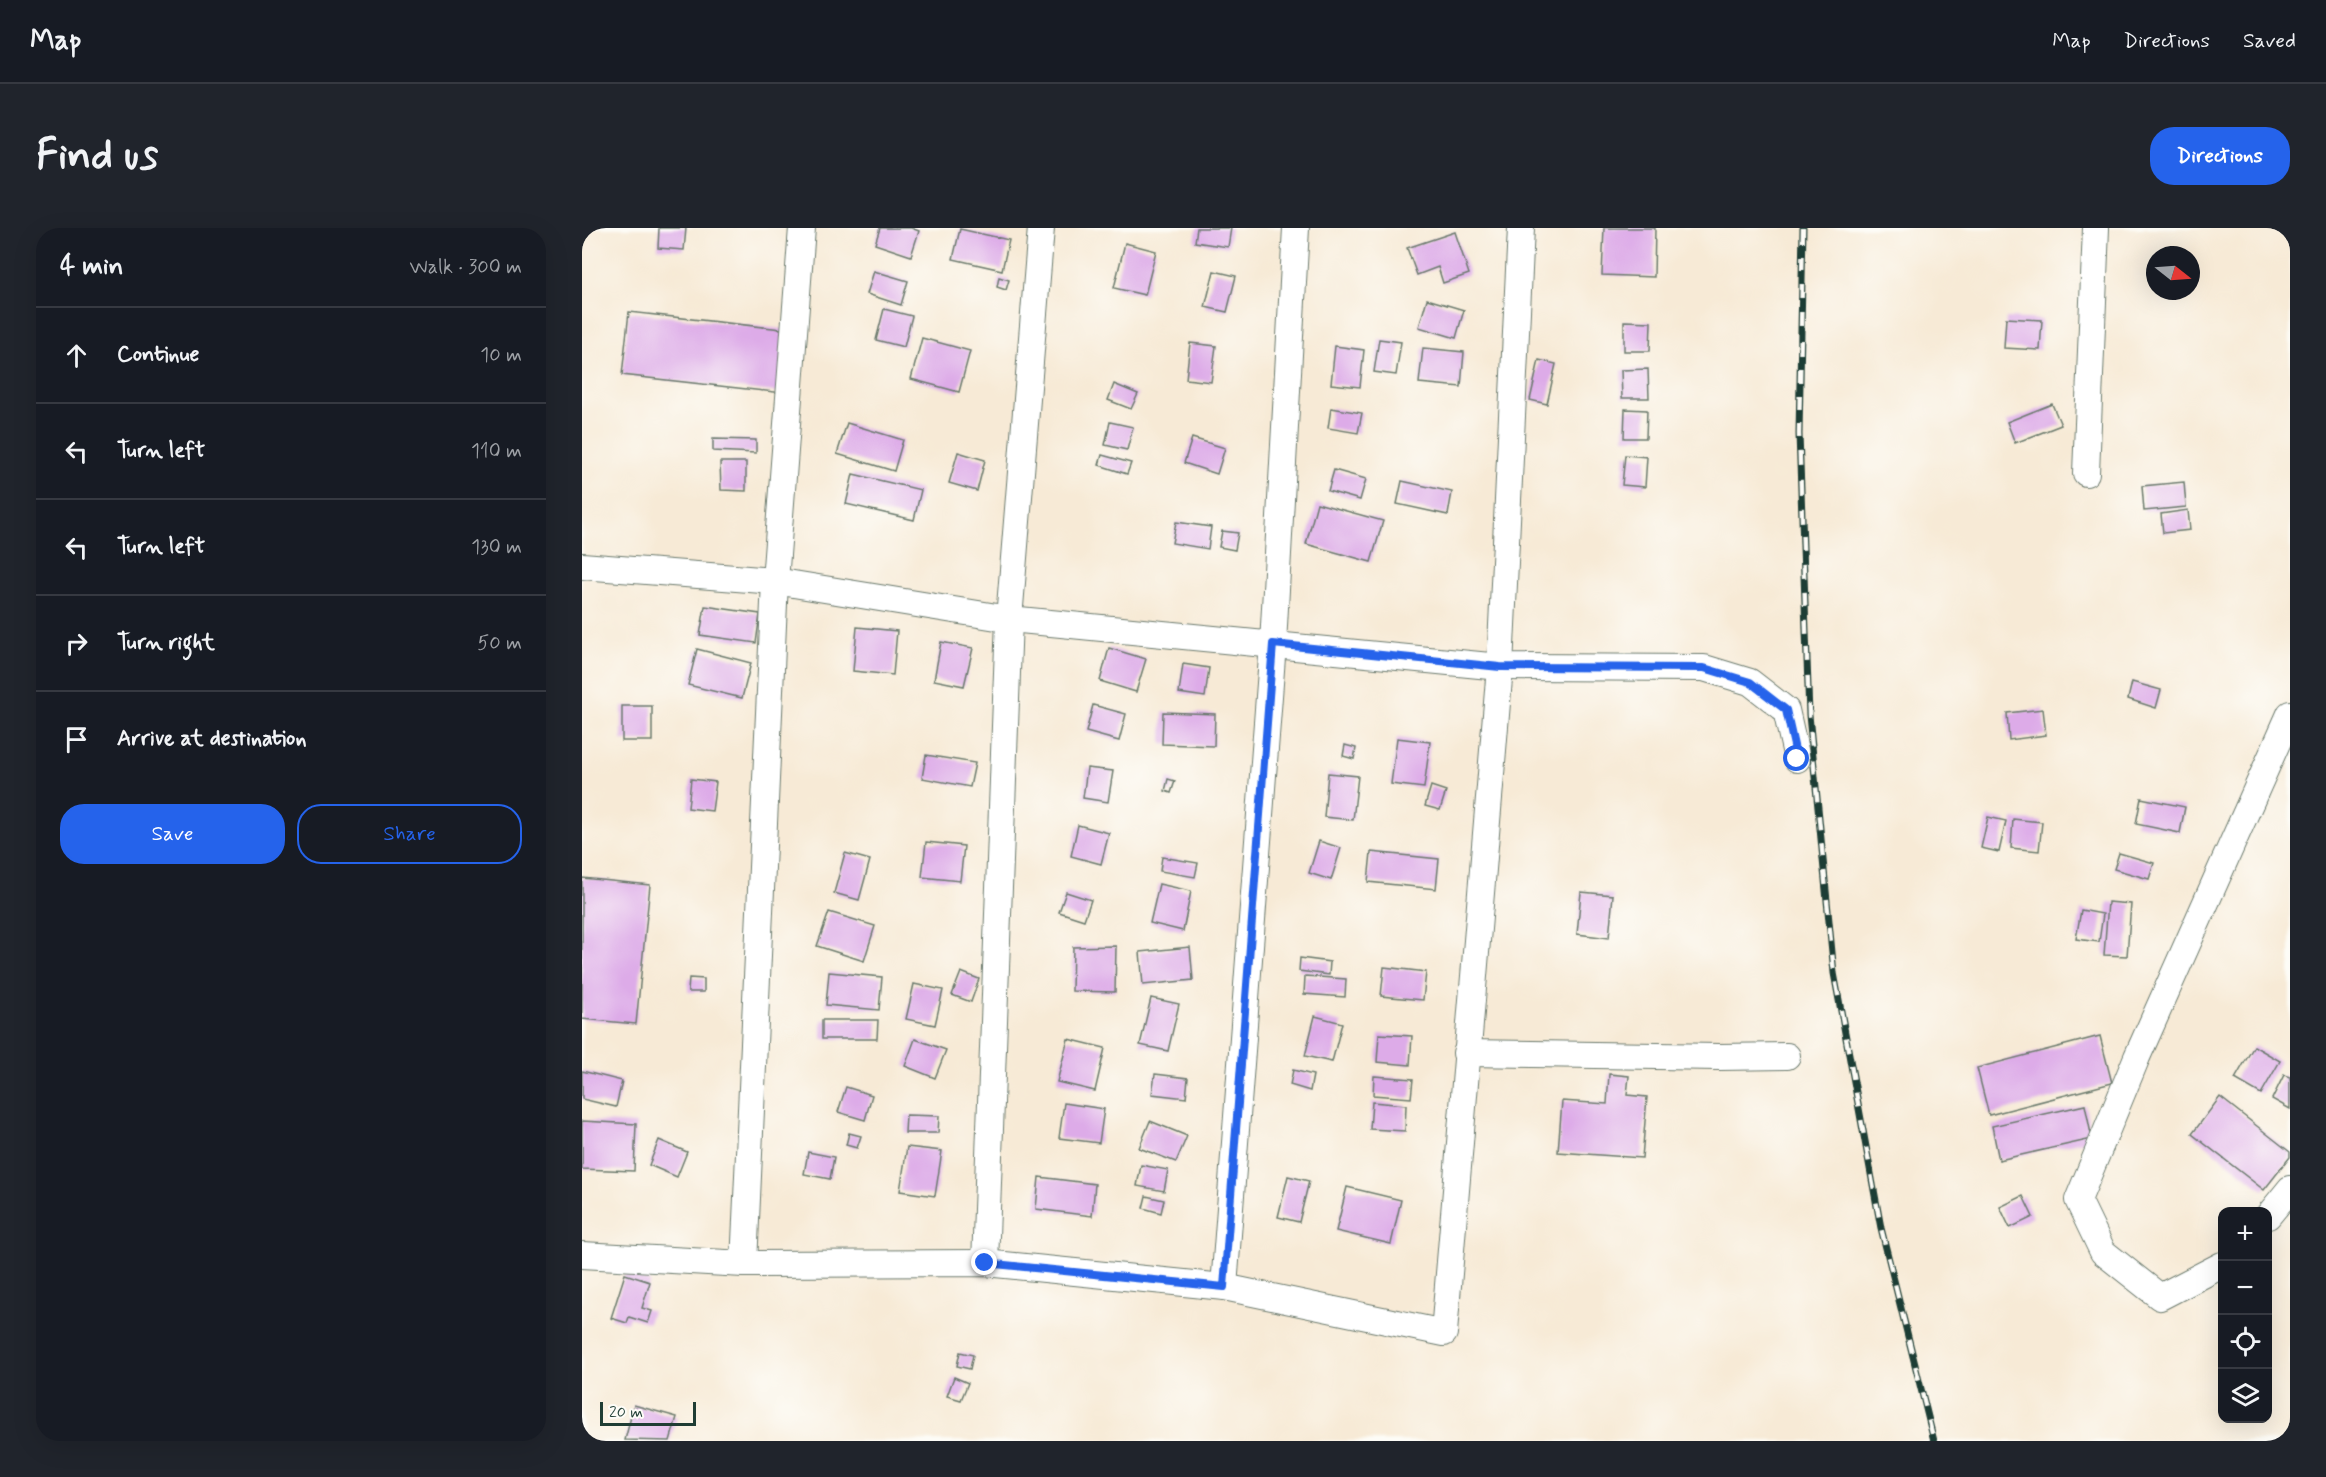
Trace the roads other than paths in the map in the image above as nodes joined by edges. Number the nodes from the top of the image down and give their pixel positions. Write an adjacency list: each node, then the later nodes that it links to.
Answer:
1 (802, 228): 8 (street)
2 (1041, 228): 9 (street)
3 (1296, 228): 10 (street)
4 (1521, 228): 11 (street)
5 (2096, 228): 6 (street)
6 (2086, 473)
7 (582, 566): 8 (street)
8 (775, 581): 9 (street); 20 (street)
9 (1009, 619): 10 (street); 19 (street)
10 (1273, 644): 11 (street); 22 (street)
11 (1500, 667): 13 (street); 14 (street)
12 (2290, 714): 21 (street)
13 (1797, 759)
14 (1466, 1053): 15 (street); 22 (street)
15 (1787, 1056)
16 (2290, 1189): 17 (street)
17 (2272, 1211)
18 (582, 1255): 20 (street)
19 (985, 1263): 20 (street); 22 (street)
20 (744, 1264)
21 (2218, 1268)
22 (1224, 1287)

